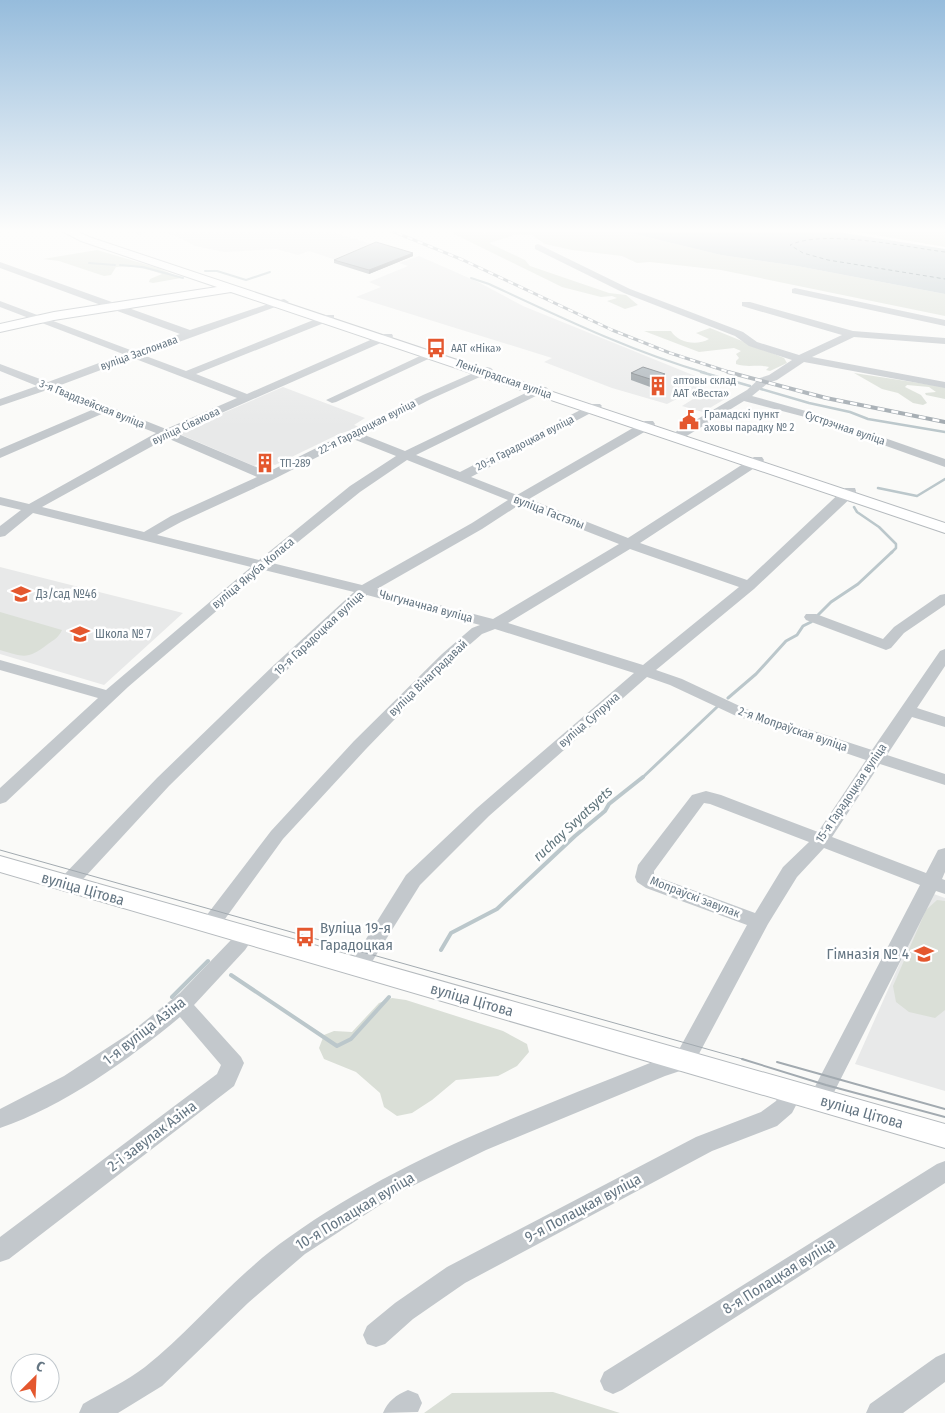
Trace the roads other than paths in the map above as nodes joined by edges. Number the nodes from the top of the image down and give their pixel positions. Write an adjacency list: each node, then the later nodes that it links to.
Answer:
1 (81, 295): 9 (street)
2 (192, 295): 9 (main road)
3 (258, 295): 6 (main road, Ленінградская вуліца)
4 (637, 295): 20 (street)
5 (813, 295): 12 (street)
6 (282, 303): 10 (main road, Ленінградская вуліца); 14 (street, вуліца Заслонава)
7 (0, 304): 11 (street)
8 (746, 304): 15 (street)
9 (113, 307): 11 (main road); 14 (street)
10 (328, 318): 16 (main road, Ленінградская вуліца); 23 (street)
11 (40, 319): 13 (main road); 19 (street)
12 (945, 323)
13 (0, 328)
14 (190, 334): 19 (street, вуліца Заслонава)
15 (852, 334): 17 (street); 20 (street)
16 (385, 337): 18 (main road, Ленінградская вуліца); 28 (street, вуліца Сівакова)
17 (945, 341)
18 (433, 354): 22 (main road, Ленінградская вуліца); 29 (street)
19 (134, 355): 23 (street); 25 (street, вуліца Заслонава)
20 (801, 359): 24 (street); 27 (street)
21 (0, 367): 25 (street, 3-я Гвардзейская вуліца)
22 (485, 371): 26 (main road, Ленінградская вуліца); 35 (street, 22-я Гарадоцкая вуліца)
23 (187, 374): 28 (street)
24 (945, 385)
25 (46, 387): 30 (street, вуліца Заслонава); 32 (street, 3-я Гвардзейская вуліца)
26 (540, 390): 31 (main road, Ленінградская вуліца); 38 (street, вуліца Якуба Коласа)
27 (743, 397): 36 (street); 40 (street, Сустрэчная вуліца)
28 (248, 398): 34 (street, вуліца Сівакова)
29 (332, 400)
30 (0, 403)
31 (594, 408): 33 (main road, Ленінградская вуліца); 42 (street, 20-я Гарадоцкая вуліца)
32 (103, 409): 34 (street, 3-я Гвардзейская вуліца); 37 (street)
33 (646, 425): 36 (main road, Ленінградская вуліца); 44 (street, 19-я Гарадоцкая вуліца)
34 (166, 433): 41 (street, 3-я Гвардзейская вуліца); 46 (street, вуліца Сівакова)
35 (351, 434): 38 (street, вуліца Гастэлы); 41 (street, 22-я Гарадоцкая вуліца)
36 (679, 436): 39 (main road, Ленінградская вуліца)
37 (0, 454)
38 (406, 455): 42 (street, вуліца Гастэлы); 52 (street, вуліца Якуба Коласа)
39 (755, 461): 43 (main road, Ленінградская вуліца); 51 (street, вуліца Вінаградавай)
40 (945, 463)
41 (268, 477): 50 (street, 22-я Гарадоцкая вуліца)
42 (460, 478): 44 (street, вуліца Гастэлы)
43 (848, 492): 47 (main road, Ленінградская вуліца); 48 (main road, Ленінградская вуліца); 53 (street, вуліца Супруна)
44 (518, 500): 51 (street, вуліца Гастэлы); 54 (street, 19-я Гарадоцкая вуліца)
45 (0, 501): 46 (street, Чыгуначная вуліца)
46 (30, 509): 49 (street, вуліца Сівакова); 50 (street, Чыгуначная вуліца)
47 (945, 522)
48 (945, 528)
49 (0, 533)
50 (145, 537): 52 (street, Чыгуначная вуліца)
51 (630, 543): 53 (street, вуліца Гастэлы); 57 (street, вуліца Вінаградавай)
52 (261, 565): 54 (street, Чыгуначная вуліца); 61 (street, вуліца Якуба Коласа)
53 (749, 586): 60 (street, вуліца Супруна)
54 (364, 590): 57 (street, Чыгуначная вуліца); 73 (street, 19-я Гарадоцкая вуліца)
55 (945, 598): 56 (street)
56 (815, 619)
57 (495, 624): 60 (street, Чыгуначная вуліца); 75 (street, вуліца Вінаградавай)
58 (944, 659): 62 (street, 15-я Гарадоцкая вуліца)
59 (0, 665): 61 (street)
60 (645, 671): 64 (street, 2-я Мопраўская вуліца); 77 (street, вуліца Супруна)
61 (108, 696): 66 (street, вуліца Якуба Коласа)
62 (908, 710): 63 (street); 64 (street, 15-я Гарадоцкая вуліца)
63 (945, 722)
64 (876, 757): 67 (street, 2-я Мопраўская вуліца); 69 (street, 15-я Гарадоцкая вуліца)
65 (0, 777): 66 (street)
66 (18, 780): 68 (street, вуліца Якуба Коласа)
67 (945, 780)
68 (0, 798)
69 (822, 839): 72 (street); 74 (street, 15-я Гарадоцкая вуліца); 74 (street, Мопраўскі завулак)
70 (945, 854): 72 (street)
71 (0, 864): 73 (main road, вуліца Цітова)
72 (939, 884): 81 (street)
73 (66, 885): 75 (main road, вуліца Цітова)
74 (759, 922): 79 (street, 15-я Гарадоцкая вуліца)
75 (210, 925): 76 (main road, вуліца Цітова)
76 (245, 935): 77 (main road, вуліца Цітова); 78 (street, 1-я вуліца Азіна)
77 (358, 968): 79 (main road, вуліца Цітова)
78 (181, 1004): 82 (street, 1-я вуліца Азіна); 85 (street, 2-і завулак Азіна)
79 (684, 1061): 80 (main road, вуліца Цітова); 89 (street, 10-я Полацкая вуліца)
80 (792, 1092): 81 (main road, вуліца Цітова); 86 (street, 9-я Полацкая вуліца)
81 (819, 1100): 83 (main road, вуліца Цітова)
82 (0, 1119)
83 (945, 1136)
84 (945, 1171): 88 (street, 8-я Полацкая вуліца)
85 (0, 1251)
86 (376, 1335)
87 (945, 1366): 90 (street)
88 (613, 1381)
89 (93, 1413)
90 (880, 1413)

